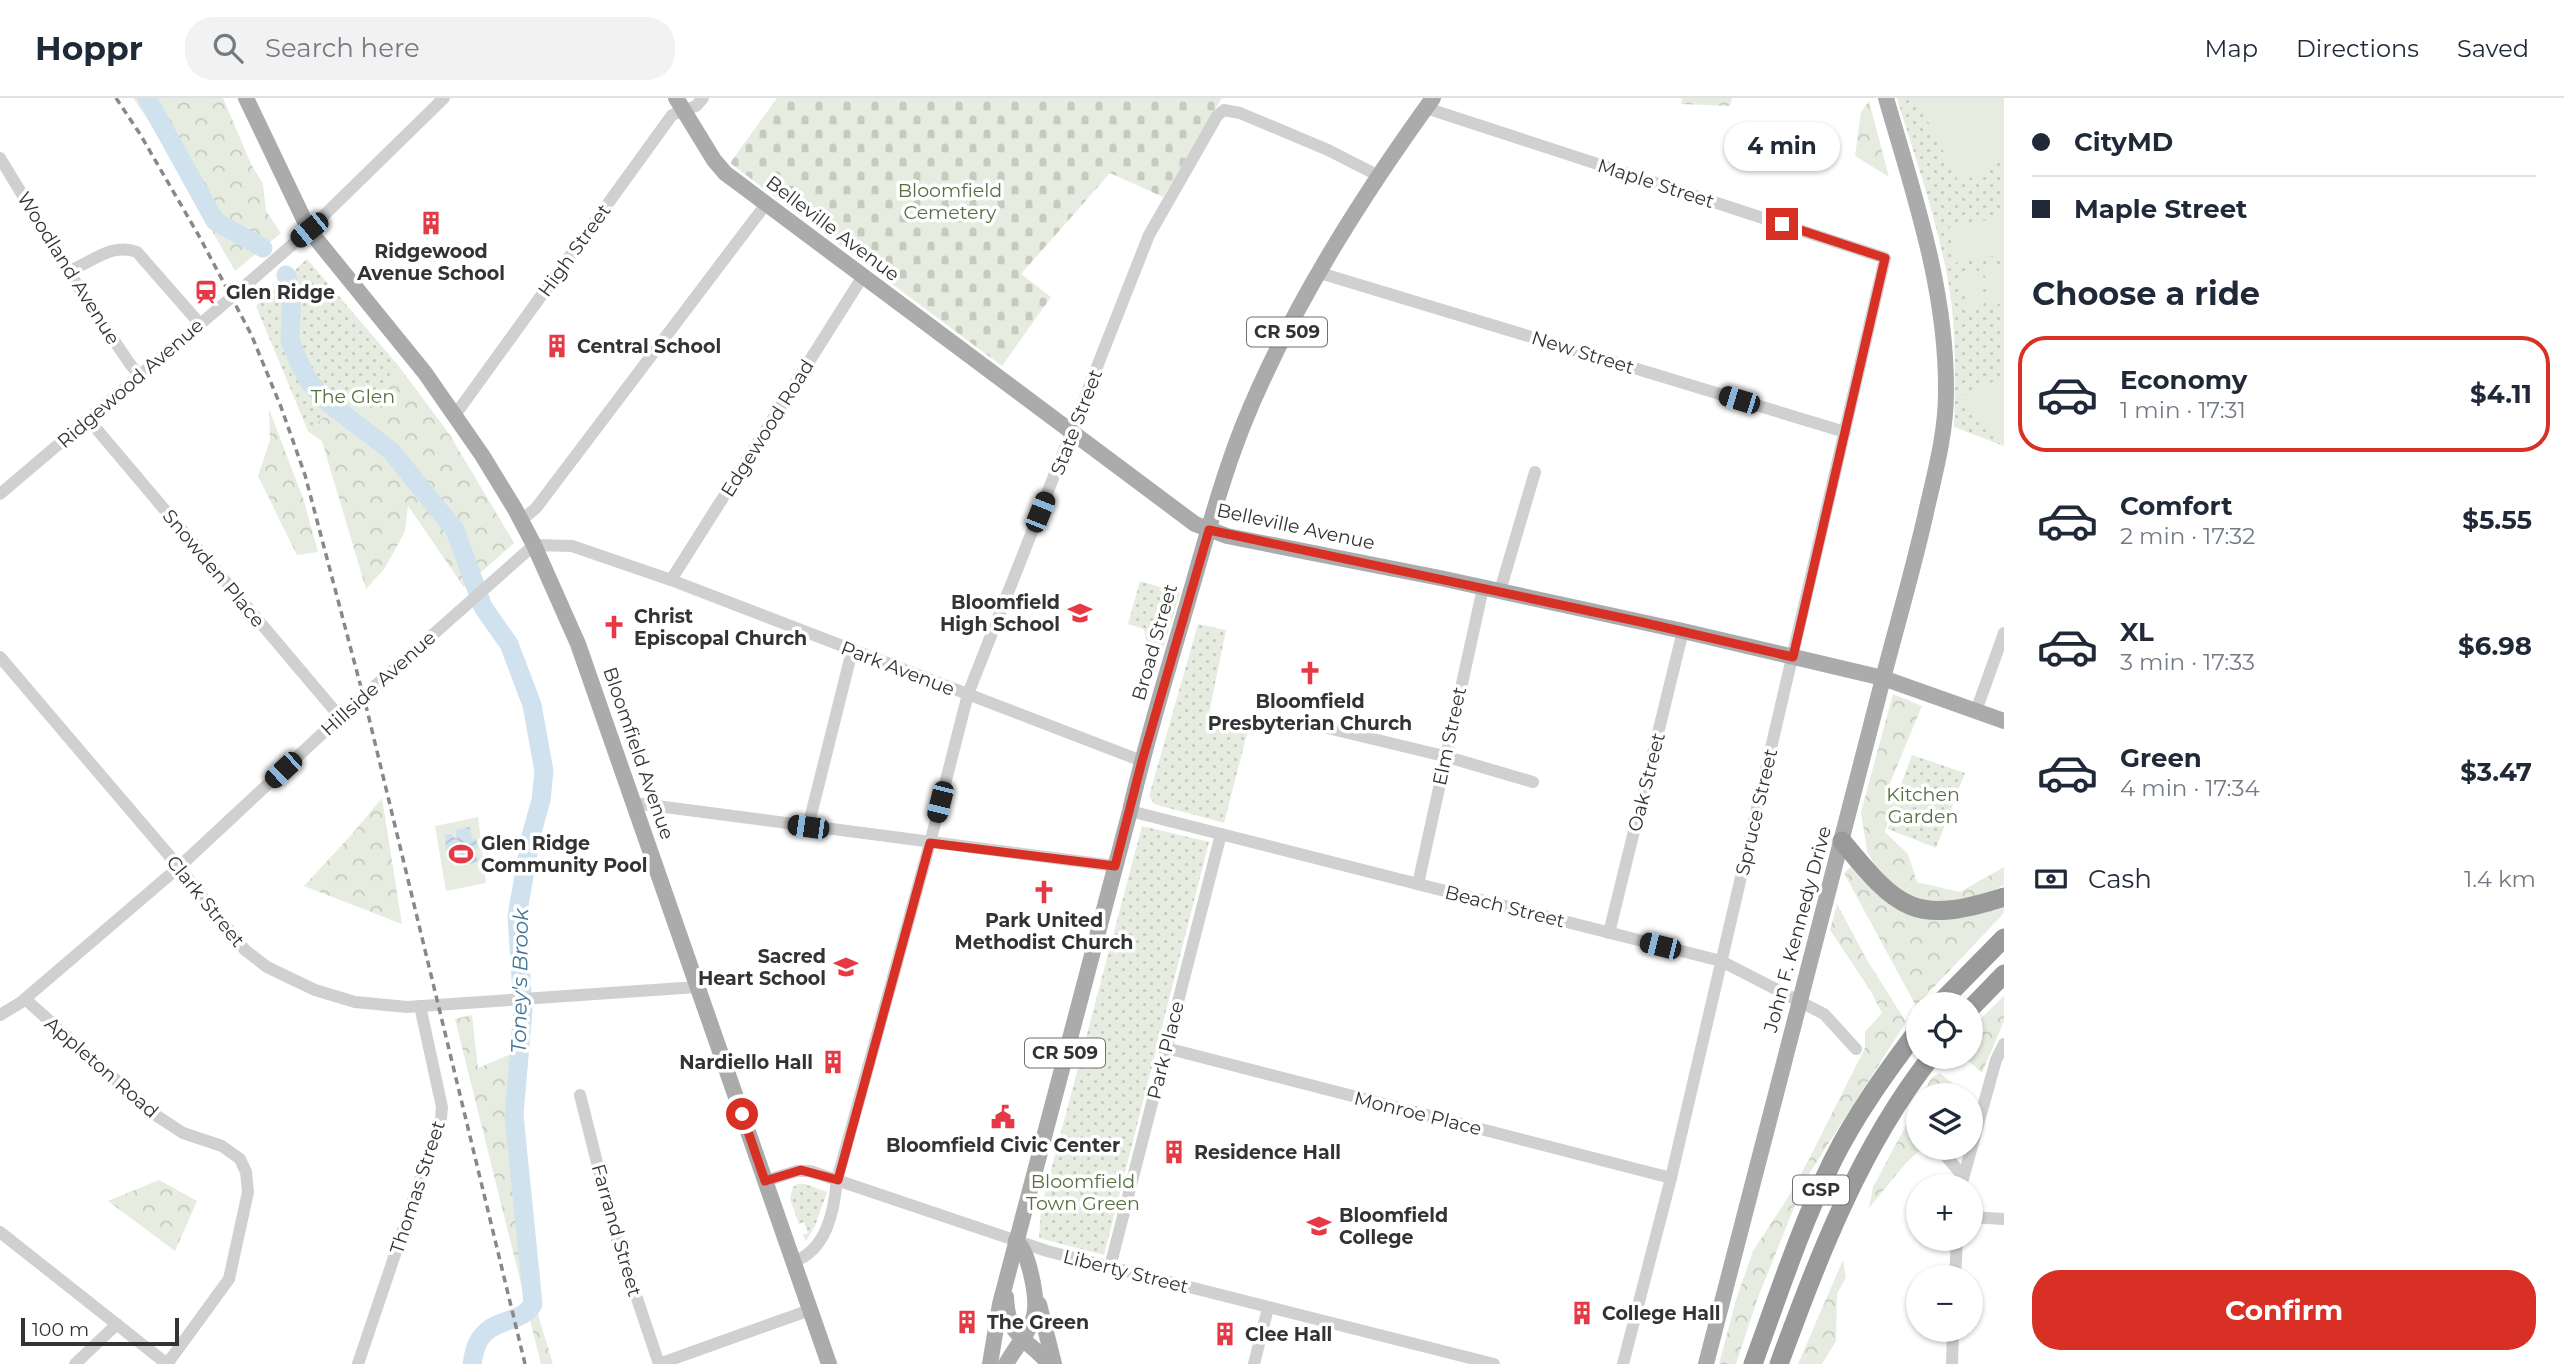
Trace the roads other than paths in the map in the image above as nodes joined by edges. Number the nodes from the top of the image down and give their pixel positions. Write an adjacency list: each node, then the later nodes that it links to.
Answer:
1 (246, 98): 11 (main road, Bloomfield Avenue)
2 (444, 98): 11 (street, Ridgewood Avenue)
3 (703, 98): 7 (street, High Street)
4 (1877, 98): 24 (main road, John F. Kennedy Drive)
5 (1886, 98): 24 (main road, John F. Kennedy Drive)
6 (1430, 103): 9 (main road, Broad Street / CR 509); 12 (street, Maple Street)
7 (680, 104): 10 (main road, Belleville Avenue); 18 (street, High Street)
8 (1, 162): 13 (street, Woodland Avenue)
9 (1379, 176): 14 (main road, Broad Street / CR 509); 20 (street, State Street)
10 (766, 204): 15 (main road, Belleville Avenue); 25 (street)
11 (309, 230): 16 (street, Ridgewood Avenue, bridge); 18 (main road, Bloomfield Avenue)
12 (1885, 258): 21 (street, Spruce Street)
13 (69, 271): 16 (street); 17 (street, Woodland Avenue)
14 (1321, 273): 21 (street, New Street); 26 (main road, Broad Street / CR 509)
15 (863, 276): 20 (main road, Belleville Avenue); 28 (street, Edgewood Road)
16 (200, 324): 17 (street, Ridgewood Avenue)
17 (140, 376): 19 (street, Ridgewood Avenue)
18 (455, 415): 25 (main road, Bloomfield Avenue)
19 (89, 419): 23 (street, Ridgewood Avenue); 39 (street, Snowden Place)
20 (1072, 432): 26 (main road, Belleville Avenue); 37 (street, State Street)
21 (1845, 432): 35 (street, Spruce Street)
22 (1535, 472): 30 (street)
23 (0, 494)
24 (1928, 505): 36 (main road, John F. Kennedy Drive)
25 (522, 520): 27 (main road, Bloomfield Avenue)
26 (1209, 530): 29 (main road, Belleville Avenue); 43 (main road, Broad Street / CR 509)
27 (534, 545): 28 (street, Park Avenue); 39 (street, Hillside Avenue); 45 (main road, Bloomfield Avenue)
28 (671, 580): 33 (street, Park Avenue)
29 (1483, 587): 30 (main road, Belleville Avenue); 42 (street, Elm Street)
30 (1500, 591): 31 (main road, Belleville Avenue)
31 (1684, 631): 35 (main road, Belleville Avenue); 55 (street, Oak Street)
32 (2004, 633): 38 (street)
33 (852, 651): 37 (street, Park Avenue); 47 (street)
34 (0, 657): 52 (street, Clark Street)
35 (1793, 657): 36 (main road, Belleville Avenue); 57 (street, Spruce Street)
36 (1883, 678): 38 (main road, Belleville Avenue); 49 (main road, John F. Kennedy Drive)
37 (968, 694): 43 (street, Park Avenue); 50 (street, State Street)
38 (1976, 711): 40 (main road, Belleville Avenue)
39 (340, 717): 52 (street, Hillside Avenue)
40 (2004, 721)
41 (1311, 724): 42 (street)
42 (1444, 756): 44 (street); 53 (street, Elm Street)
43 (1142, 761): 46 (main road, Broad Street / CR 509)
44 (1533, 782)
45 (635, 803): 47 (street); 59 (main road, Bloomfield Avenue)
46 (1130, 811): 48 (street, Beach Street); 51 (main road, Broad Street / CR 509)
47 (808, 827): 50 (street)
48 (1221, 834): 53 (street, Beach Street); 67 (street, Park Place)
49 (1842, 841): 54 (highway); 63 (main road, John F. Kennedy Drive)
50 (930, 843): 51 (street); 74 (street, State Street)
51 (1115, 866): 79 (main road, Broad Street / CR 509)
52 (179, 867): 62 (street, Hillside Avenue); 64 (street, Clark Street)
53 (1418, 884): 55 (street, Beach Street)
54 (2004, 897)
55 (1609, 933): 57 (street, Beach Street)
56 (2004, 938): 60 (highway)
57 (1721, 961): 63 (street, Beach Street); 73 (street, Spruce Street)
58 (2004, 974): 61 (highway)
59 (697, 987): 64 (street, Clark Street); 75 (main road, Bloomfield Avenue)
60 (1951, 992)
61 (1983, 996)
62 (25, 999): 65 (street, Hillside Avenue); 91 (street, Appleton Road)
63 (1800, 1001): 69 (street, Beach Street); 101 (main road, John F. Kennedy Drive)
64 (420, 1006): 92 (street, Thomas Street)
65 (3, 1009)
66 (2004, 1044): 72 (street)
67 (1166, 1048): 73 (street, Monroe Place); 81 (street, Park Place)
68 (1906, 1048): 102 (highway, GSP)
69 (1856, 1049)
70 (1923, 1069): 103 (highway, GSP)
71 (580, 1095): 93 (street, Farrand Street)
72 (1964, 1174)
73 (1671, 1178): 100 (street, Spruce Street)
74 (838, 1180): 75 (street, Liberty Street); 79 (street, Liberty Street); 80 (street, State Street)
75 (765, 1181): 80 (main road, Bloomfield Avenue)
76 (1983, 1218): 77 (street)
77 (2004, 1219)
78 (0, 1232): 86 (street)
79 (1016, 1240): 81 (street, Liberty Street); 82 (main road, Broad Street / CR 509); 83 (main road, CR 509)
80 (793, 1262): 85 (main road, Bloomfield Avenue)
81 (1110, 1267): 84 (street, Liberty Street)
82 (1006, 1281): 87 (main road, CR 509); 95 (main road, Broad Street)
83 (1036, 1295): 87 (main road); 97 (main road, CR 509)
84 (1268, 1307): 89 (street, Liberty Street); 98 (street)
85 (810, 1310): 93 (street); 94 (main road, Bloomfield Avenue)
86 (117, 1324): 90 (street); 91 (street)
87 (1022, 1341): 96 (main road); 97 (main road, CR 509)
88 (1953, 1342): 104 (street)
89 (1468, 1361): 99 (street, Liberty Street)
90 (75, 1364)
91 (167, 1364)
92 (358, 1364)
93 (659, 1364)
94 (829, 1364)
95 (990, 1364)
96 (1006, 1364)
97 (1051, 1364)
98 (1254, 1364)
99 (1494, 1364)
100 (1623, 1364)
101 (1706, 1364)
102 (1753, 1364)
103 (1779, 1364)
104 (1952, 1364)

